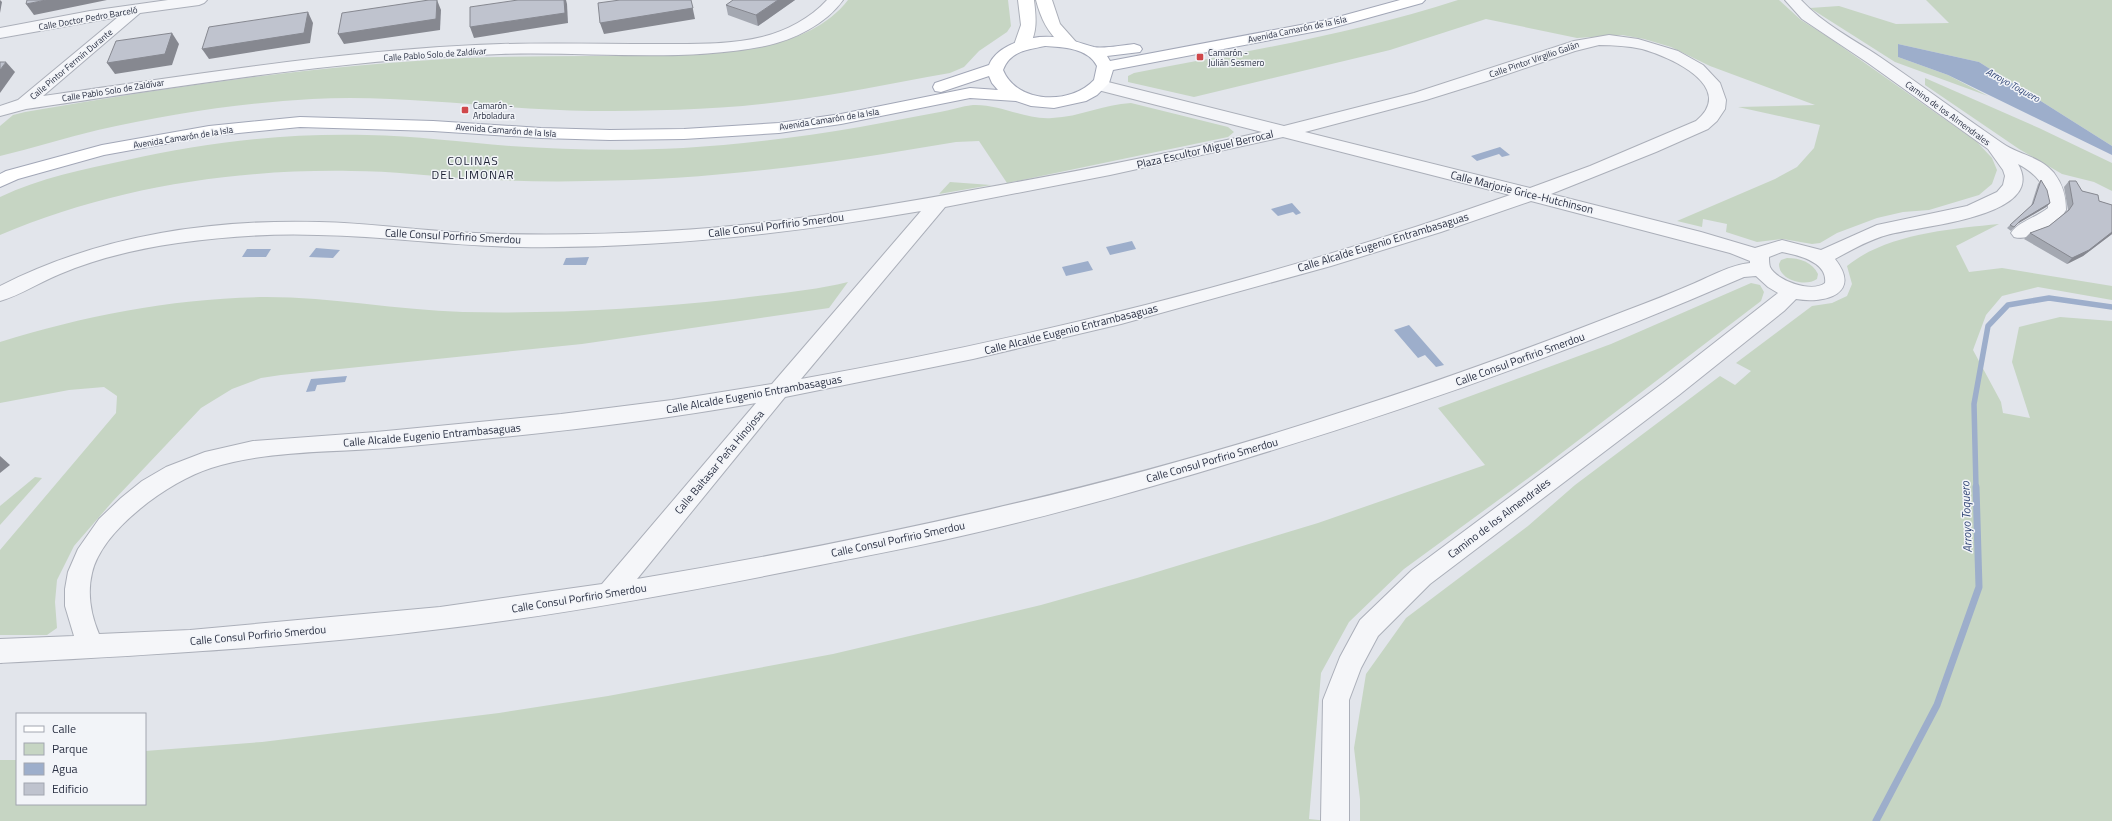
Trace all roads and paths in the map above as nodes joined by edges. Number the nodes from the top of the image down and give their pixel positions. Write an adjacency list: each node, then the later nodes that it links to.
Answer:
1 (199, 0): 8 (street, Calle Doctor Pedro Barceló)
2 (835, 0): 17 (street, Calle Pablo Solo de Zaldívar)
3 (1026, 0): 11 (main road)
4 (1044, 0): 10 (main road)
5 (1380, 0): 12 (main road, Avenida Camarón de la Isla)
6 (1417, 0): 13 (main road, Avenida Camarón de la Isla)
7 (1793, 0): 20 (street, Camino de los Almendrales)
8 (136, 10): 9 (street, Calle Doctor Pedro Barceló); 17 (street, Calle Pintor Fermín Durante)
9 (0, 34)
10 (1068, 42): 11 (main road); 12 (main road)
11 (1022, 45): 14 (main road)
12 (1092, 52): 13 (main road)
13 (1104, 67): 15 (main road)
14 (994, 68): 16 (main road); 21 (main road, Avenida Camarón de la Isla)
15 (1100, 85): 16 (main road); 19 (street, Plaza Escultor Miguel Berrocal)
16 (1015, 96): 22 (main road, Avenida Camarón de la Isla)
17 (24, 104): 18 (street, Calle Pablo Solo de Zaldívar)
18 (0, 111)
19 (1284, 131): 23 (street, Calle Marjorie Grice-Hutchinson); 23 (street, Calle Pintor Virgilio Galán); 24 (street, Plaza Escultor Miguel Berrocal)
20 (1994, 146): 25 (street); 26 (street, Camino de los Almendrales)
21 (0, 167)
22 (0, 181)
23 (1531, 194): 27 (street, Calle Marjorie Grice-Hutchinson); 30 (street, Calle Alcalde Eugenio Entrambasaguas)
24 (938, 202): 29 (street, Calle Consul Porfirio Smerdou); 30 (street, Calle Baltasar Peña Hinojosa)
25 (2021, 233)
26 (1821, 259): 27 (street); 28 (street)
27 (1760, 263): 28 (street); 31 (street, Calle Consul Porfirio Smerdou)
28 (1792, 291): 34 (street, Camino de los Almendrales)
29 (0, 294)
30 (778, 391): 31 (street, Calle Baltasar Peña Hinojosa); 32 (street, Calle Alcalde Eugenio Entrambasaguas)
31 (609, 594): 32 (street, Calle Consul Porfirio Smerdou)
32 (91, 646): 33 (street, Calle Consul Porfirio Smerdou)
33 (0, 651)
34 (1335, 808)

